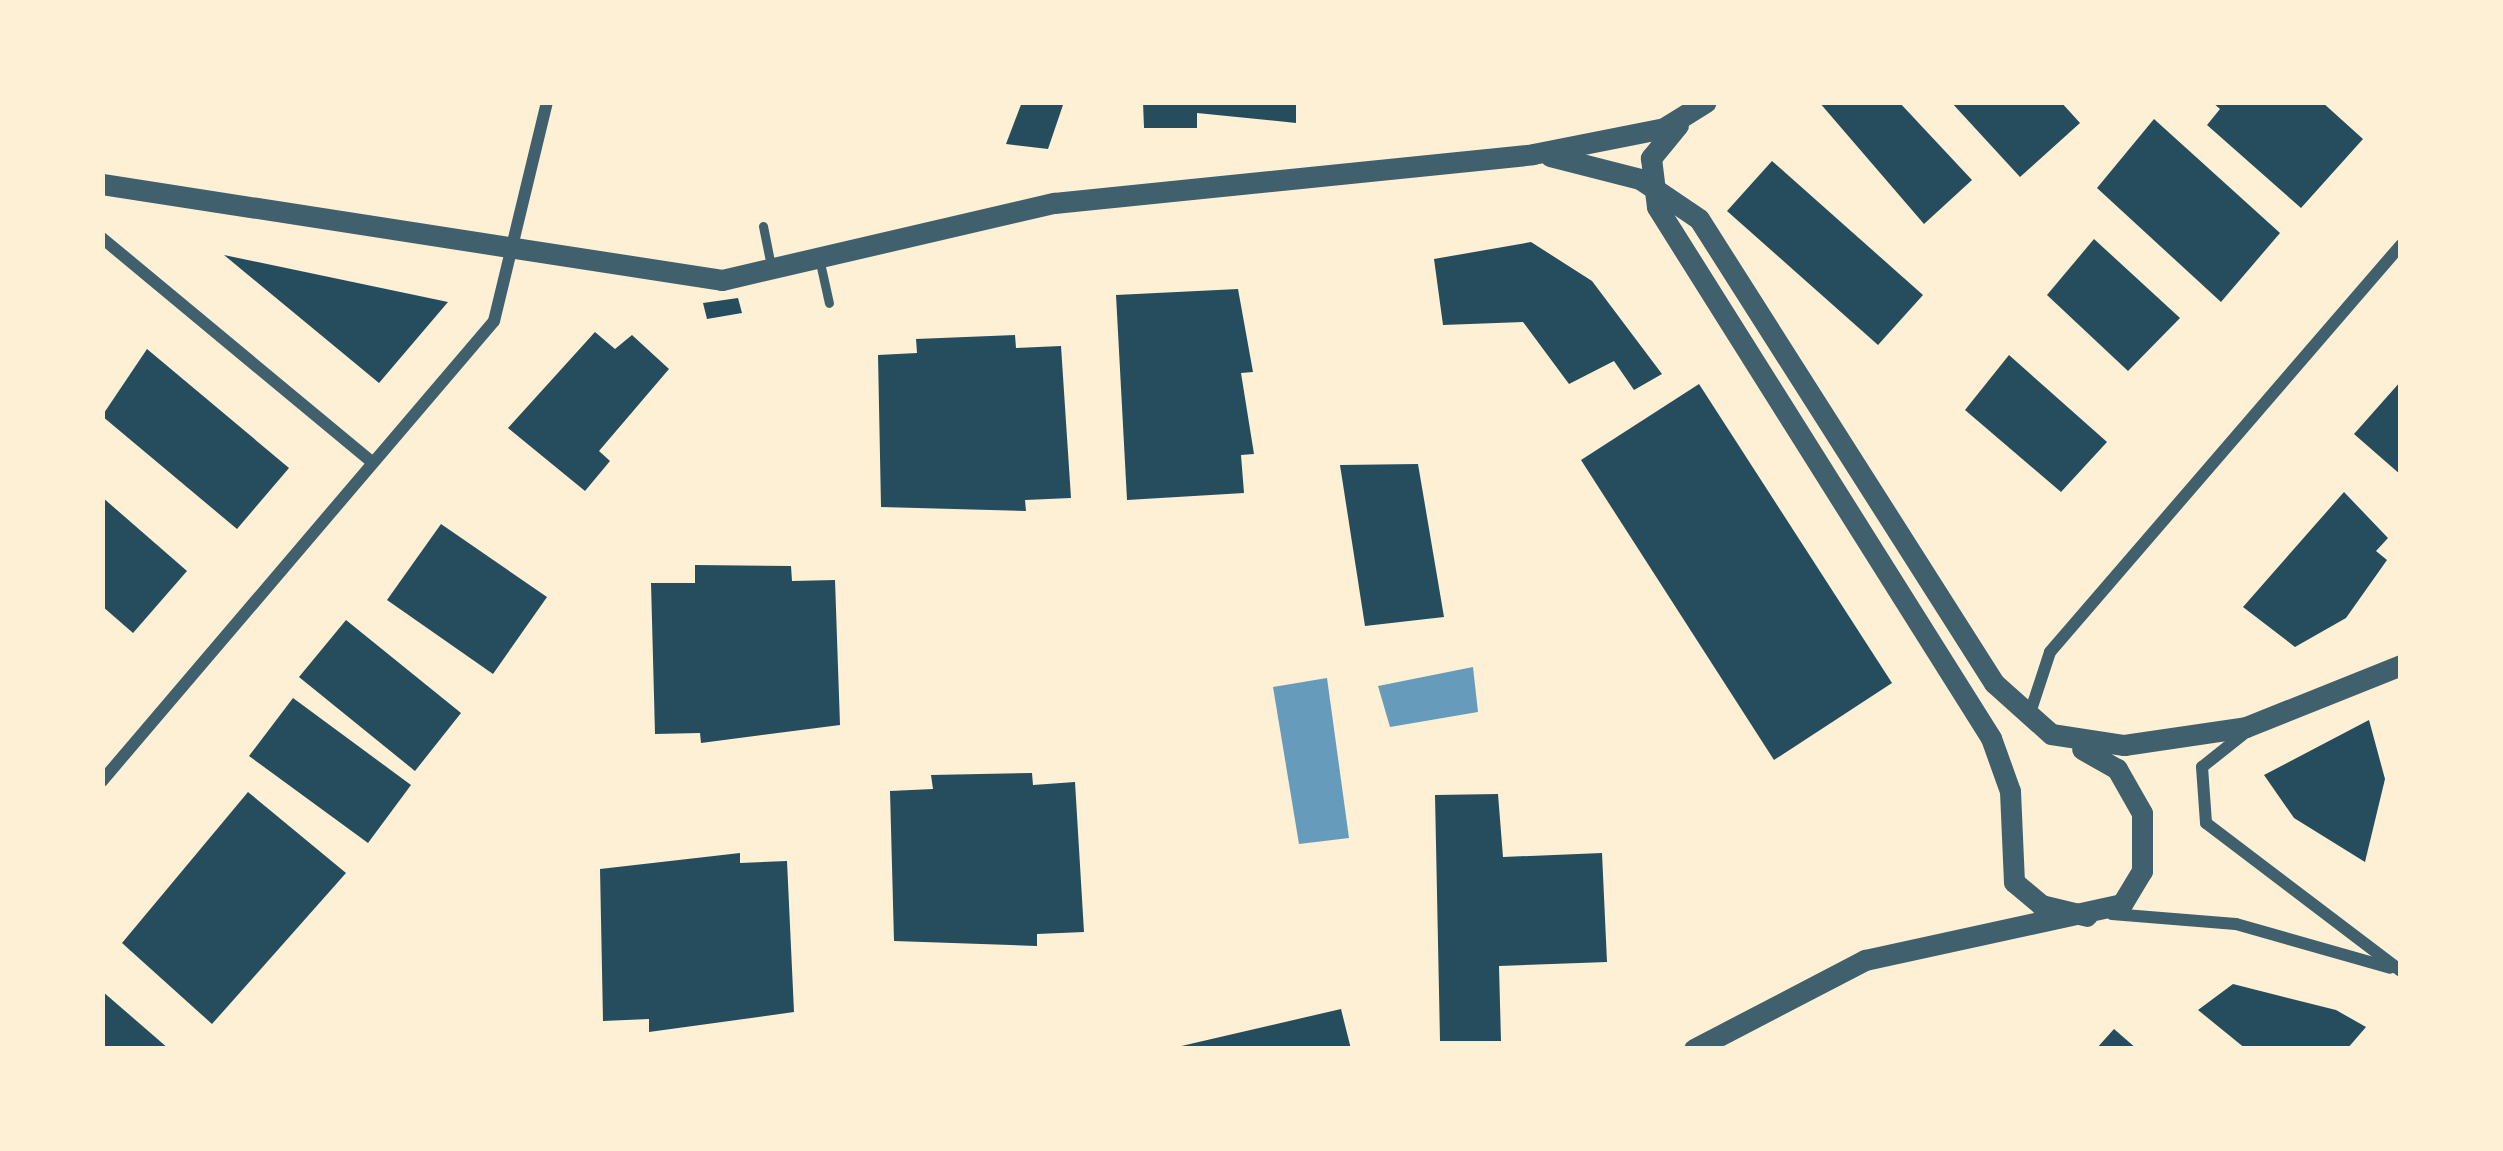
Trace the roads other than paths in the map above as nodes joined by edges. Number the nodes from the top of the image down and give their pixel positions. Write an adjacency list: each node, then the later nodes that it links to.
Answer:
1 (547, 102): 10 (street)
2 (1706, 102): 3 (street)
3 (1684, 119): 4 (street); 6 (street)
4 (1521, 156): 6 (street); 11 (street)
5 (102, 184): 10 (street)
6 (1649, 184): 17 (street); 19 (street)
7 (763, 226): 12 (lane)
8 (102, 238): 14 (street)
9 (2401, 245): 17 (street)
10 (513, 253): 12 (street); 14 (street)
11 (819, 258): 12 (street); 13 (lane)
12 (772, 271)
13 (829, 303)
14 (372, 462): 18 (street)
15 (2401, 664): 16 (street)
16 (2263, 723): 17 (street); 20 (street)
17 (2046, 731): 19 (street)
18 (102, 781)
19 (2087, 916): 20 (street); 21 (street)
20 (2401, 972)
21 (1694, 1049)

